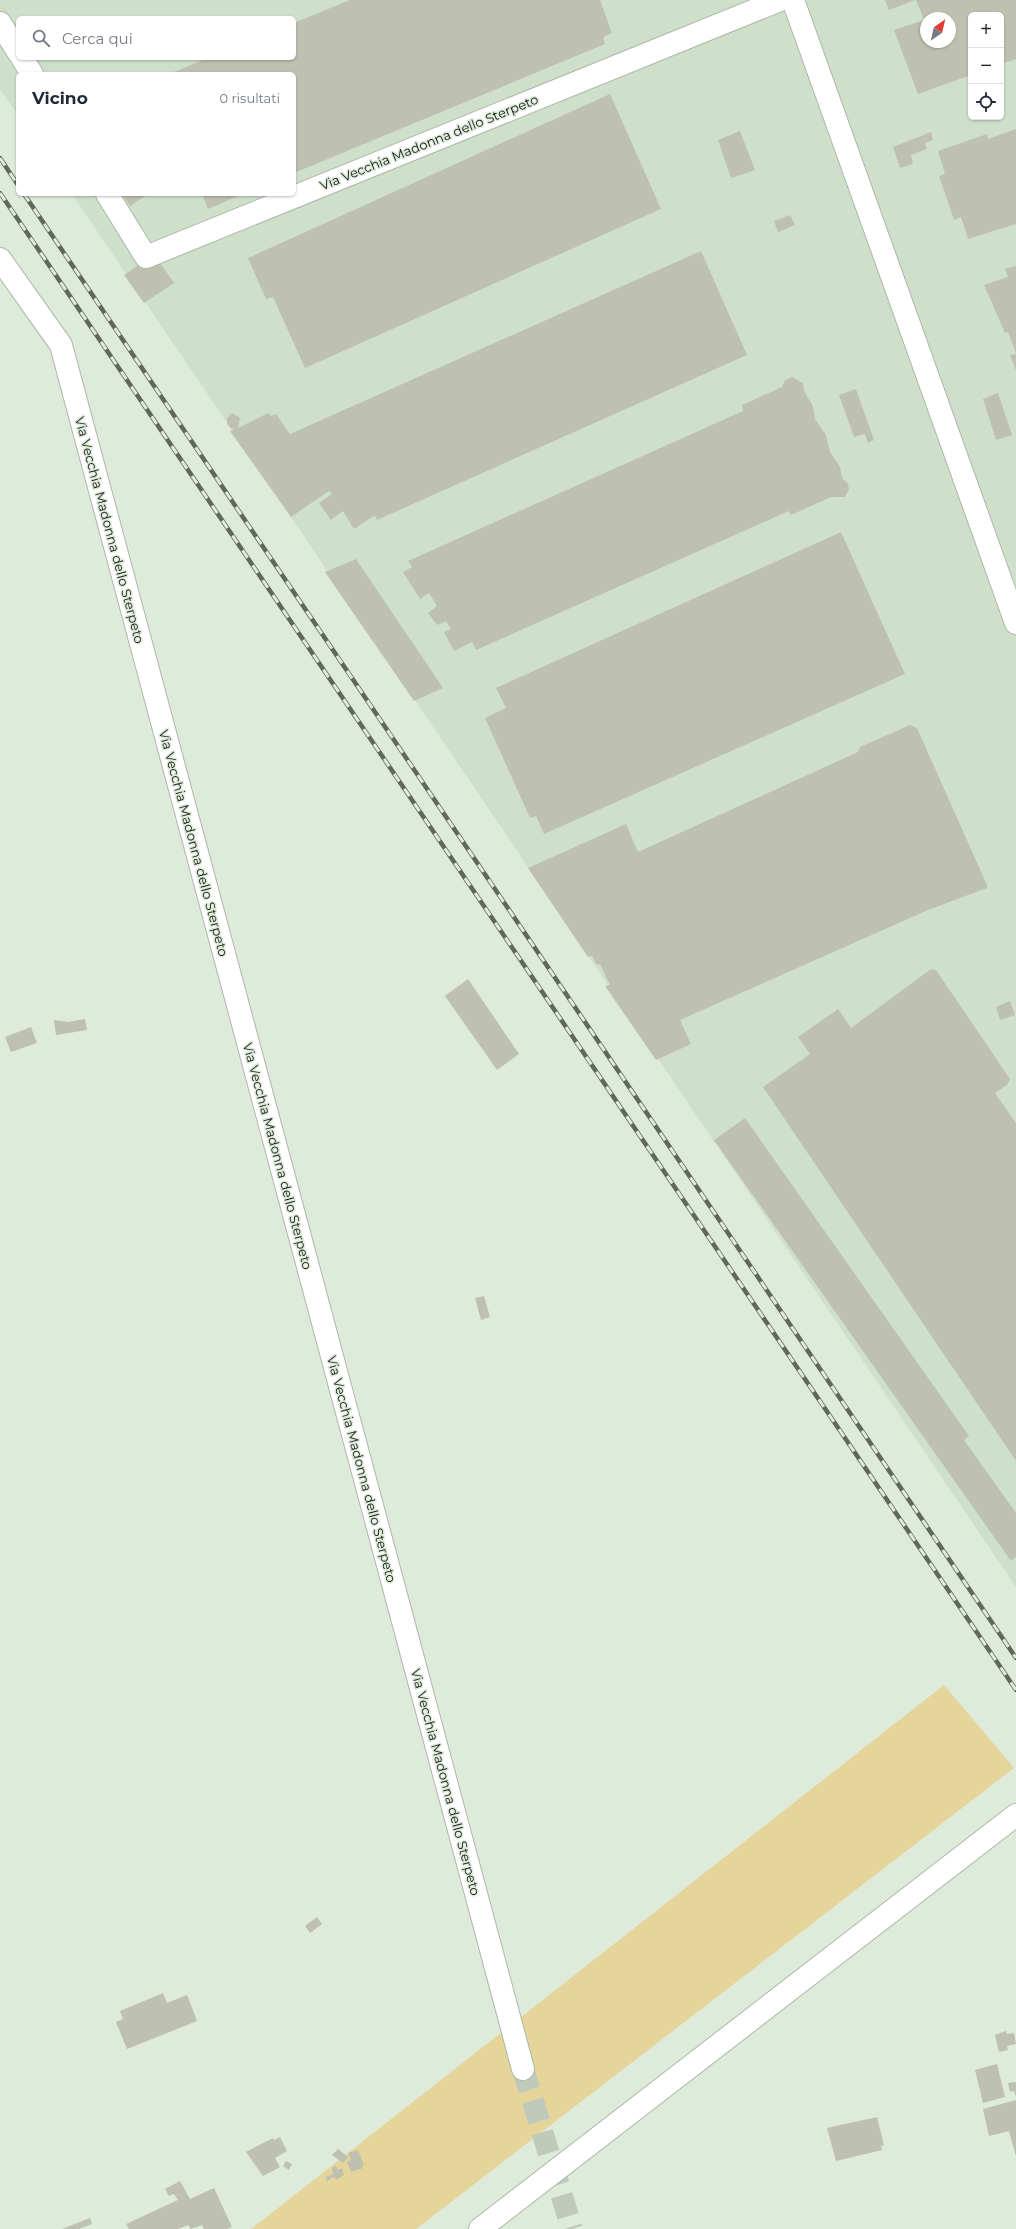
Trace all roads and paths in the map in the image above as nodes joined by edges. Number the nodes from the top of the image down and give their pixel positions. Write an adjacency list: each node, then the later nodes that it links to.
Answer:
1 (780, 0): 7 (street, Via Vecchia Madonna dello Sterpeto)
2 (793, 0): 9 (street)
3 (0, 23): 4 (street)
4 (16, 49)
5 (23, 60): 6 (street)
6 (31, 72)
7 (108, 196)
8 (0, 259): 11 (street, Via Vecchia Madonna dello Sterpeto)
9 (1016, 623)
10 (1016, 1815): 12 (street)
11 (523, 2069)
12 (480, 2229)

